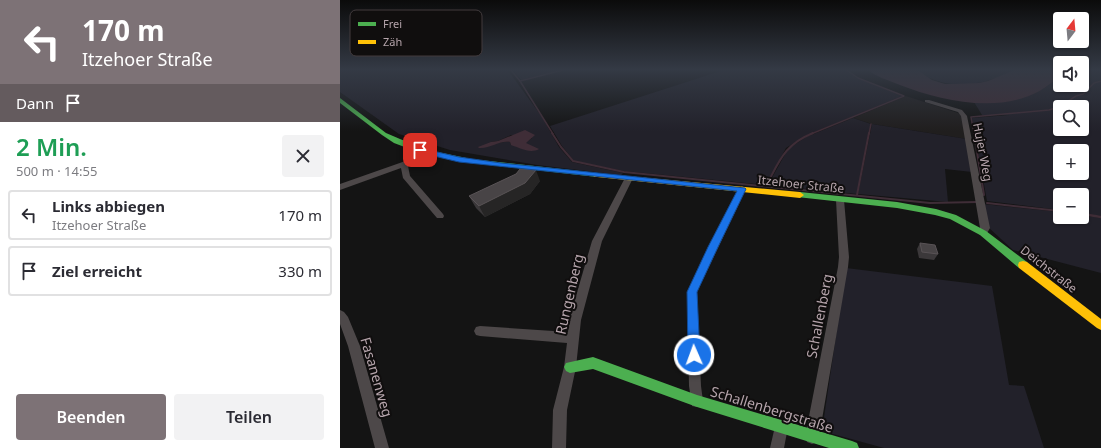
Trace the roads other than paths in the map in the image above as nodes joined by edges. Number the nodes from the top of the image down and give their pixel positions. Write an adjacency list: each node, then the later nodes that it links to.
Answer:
1 (927, 101): 10 (street, Hujer Weg)
2 (341, 103): 3 (street, Itzehoer Straße)
3 (434, 154): 4 (street); 5 (street, Itzehoer Straße)
4 (404, 166): 6 (street); 9 (street)
5 (629, 178): 7 (street, Itzehoer Straße); 14 (street, Rungenberg)
6 (340, 187)
7 (742, 189): 8 (street, Itzehoer Straße); 16 (street)
8 (840, 200): 10 (street, Itzehoer Straße); 18 (street, Schallenberg)
9 (440, 216)
10 (982, 234): 12 (street, Deichstraße)
11 (340, 316): 19 (street, Fasanenweg)
12 (1101, 324)
13 (480, 330): 14 (street)
14 (574, 338): 15 (street, Rungenberg)
15 (570, 367): 16 (street, Schallenbergstraße); 20 (street, Rungenberg)
16 (698, 401): 17 (street, Schallenbergstraße)
17 (781, 428): 18 (street, Schallenbergstraße); 21 (street)
18 (812, 437): 22 (street, Schallenbergstraße)
19 (382, 448)
20 (559, 448)
21 (776, 448)
22 (852, 448)

